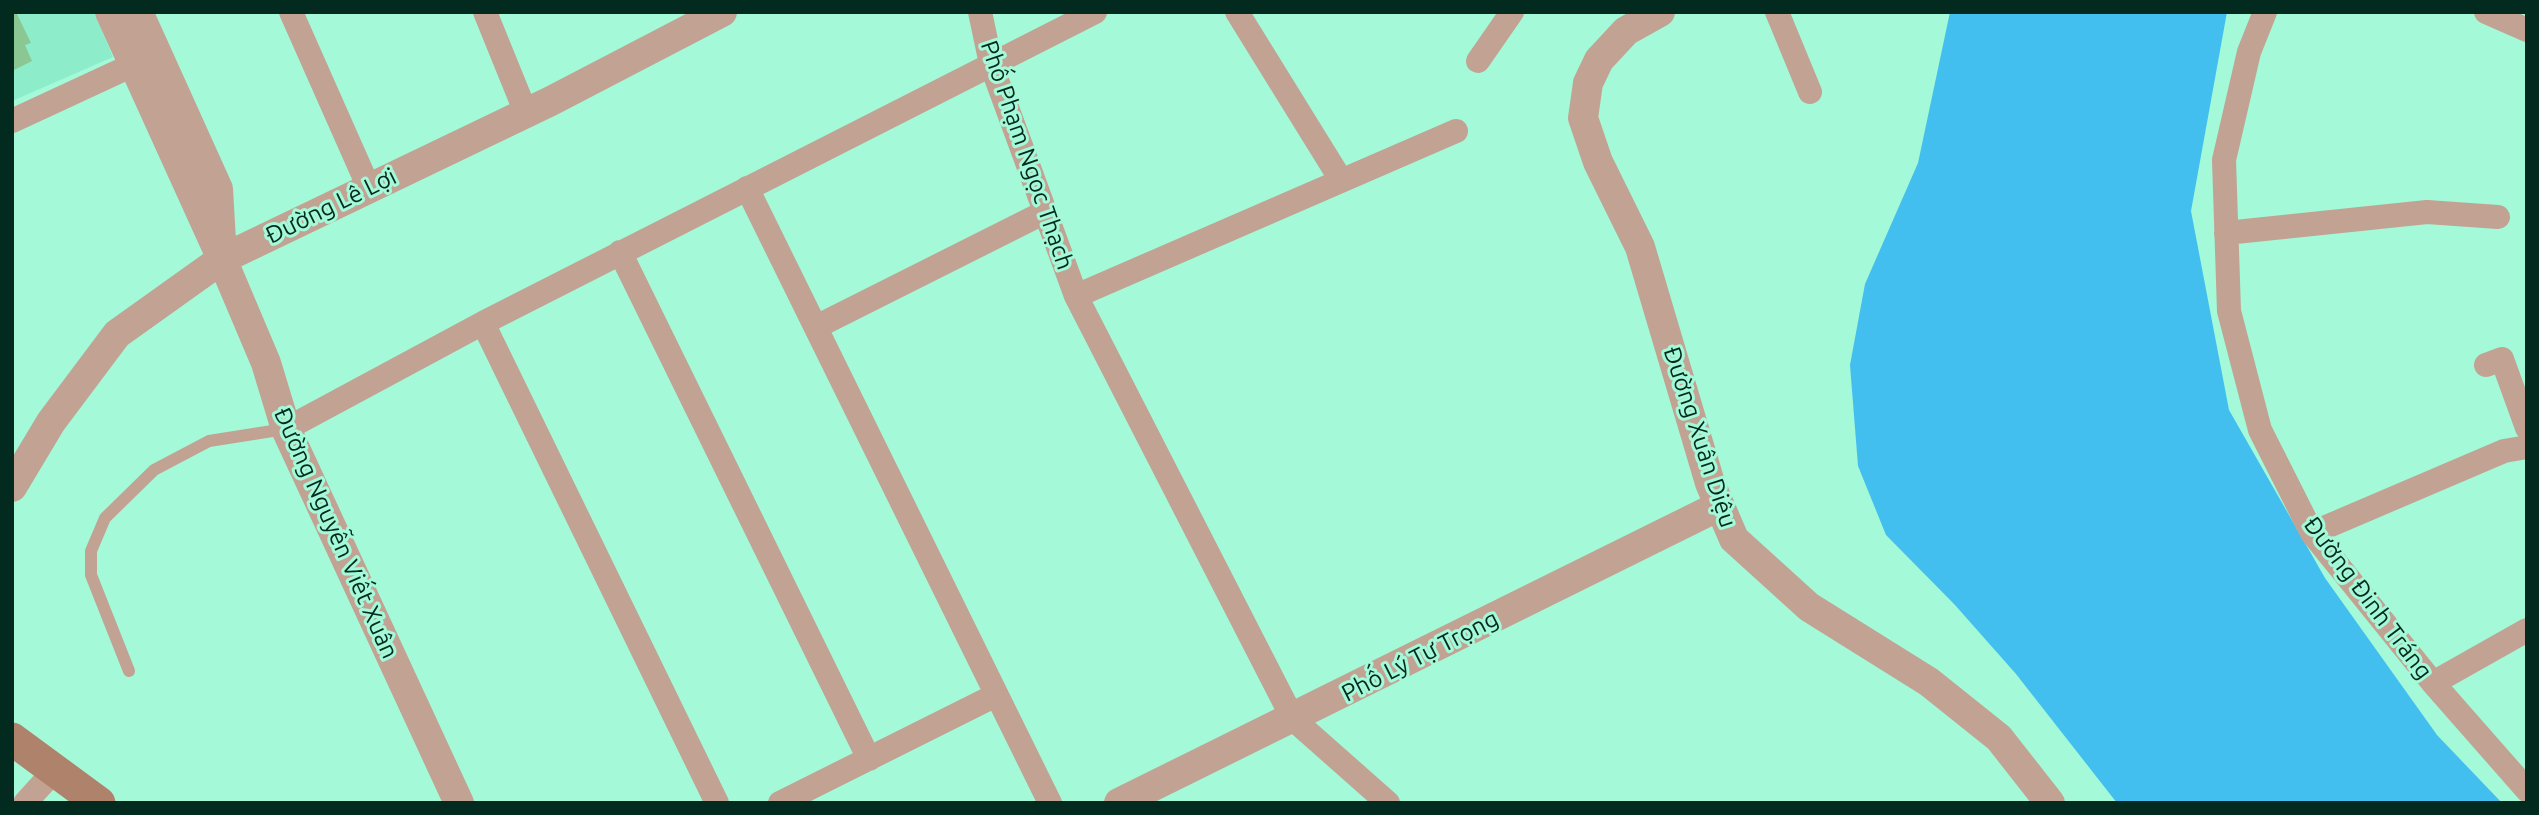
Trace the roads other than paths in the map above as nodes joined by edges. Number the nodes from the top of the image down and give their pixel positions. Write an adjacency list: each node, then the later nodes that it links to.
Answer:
1 (110, 12): 15 (street, Đường Nguyễn Viết Xuân)
2 (138, 12): 15 (street, Đường Nguyễn Viết Xuân)
3 (291, 12): 23 (street)
4 (485, 12): 19 (street)
5 (722, 12): 19 (street, Đường Lê Lợi)
6 (980, 12): 17 (street, Phố Phạm Ngọc Thạch)
7 (1095, 12): 17 (street)
8 (1237, 12): 22 (street)
9 (1513, 12): 16 (street)
10 (1660, 12): 38 (street, Đường Xuân Diệu)
11 (1777, 12): 18 (street)
12 (2265, 12): 27 (street, Đường Đinh Tráng)
13 (2486, 12): 14 (street)
14 (2527, 30)
15 (145, 59): 20 (street); 29 (street, Đường Nguyễn Viết Xuân)
16 (1478, 61)
17 (991, 64): 24 (street); 25 (street, Phố Phạm Ngọc Thạch)
18 (1810, 92)
19 (526, 113): 23 (street, Đường Lê Lợi)
20 (12, 121)
21 (1456, 131): 22 (street)
22 (1341, 180): 30 (street)
23 (369, 188): 29 (street, Đường Lê Lợi)
24 (747, 188): 28 (street); 32 (street)
25 (1045, 212): 30 (street, Phố Phạm Ngọc Thạch); 32 (street)
26 (2498, 217): 27 (street)
27 (2226, 233): 39 (street, Đường Đinh Tráng)
28 (620, 252): 31 (street); 46 (street)
29 (222, 259): 35 (street, Đường Nguyễn Viết Xuân); 37 (street, Đường Lê Lợi)
30 (1076, 296): 44 (street, Phố Phạm Ngọc Thạch)
31 (482, 323): 35 (street); 52 (street)
32 (816, 327): 43 (street)
33 (2486, 365): 34 (street)
34 (2527, 428)
35 (286, 429): 41 (lane); 51 (street, Đường Nguyễn Viết Xuân)
36 (2527, 447): 39 (street)
37 (12, 487)
38 (1719, 506): 44 (street, Phố Lý Tự Trọng); 57 (street, Đường Xuân Diệu)
39 (2312, 533): 42 (street, Đường Đinh Tráng)
40 (2527, 630): 42 (street)
41 (129, 671)
42 (2433, 683): 48 (street, Đường Đinh Tráng)
43 (996, 695): 46 (street); 54 (street)
44 (1293, 719): 55 (street, Phố Lý Tự Trọng); 56 (street)
45 (12, 739): 47 (main road)
46 (869, 758): 53 (street)
47 (55, 770): 49 (street); 50 (main road)
48 (2527, 790)
49 (25, 803)
50 (99, 803)
51 (459, 803)
52 (717, 803)
53 (780, 803)
54 (1050, 803)
55 (1119, 803)
56 (1388, 803)
57 (2050, 803)

